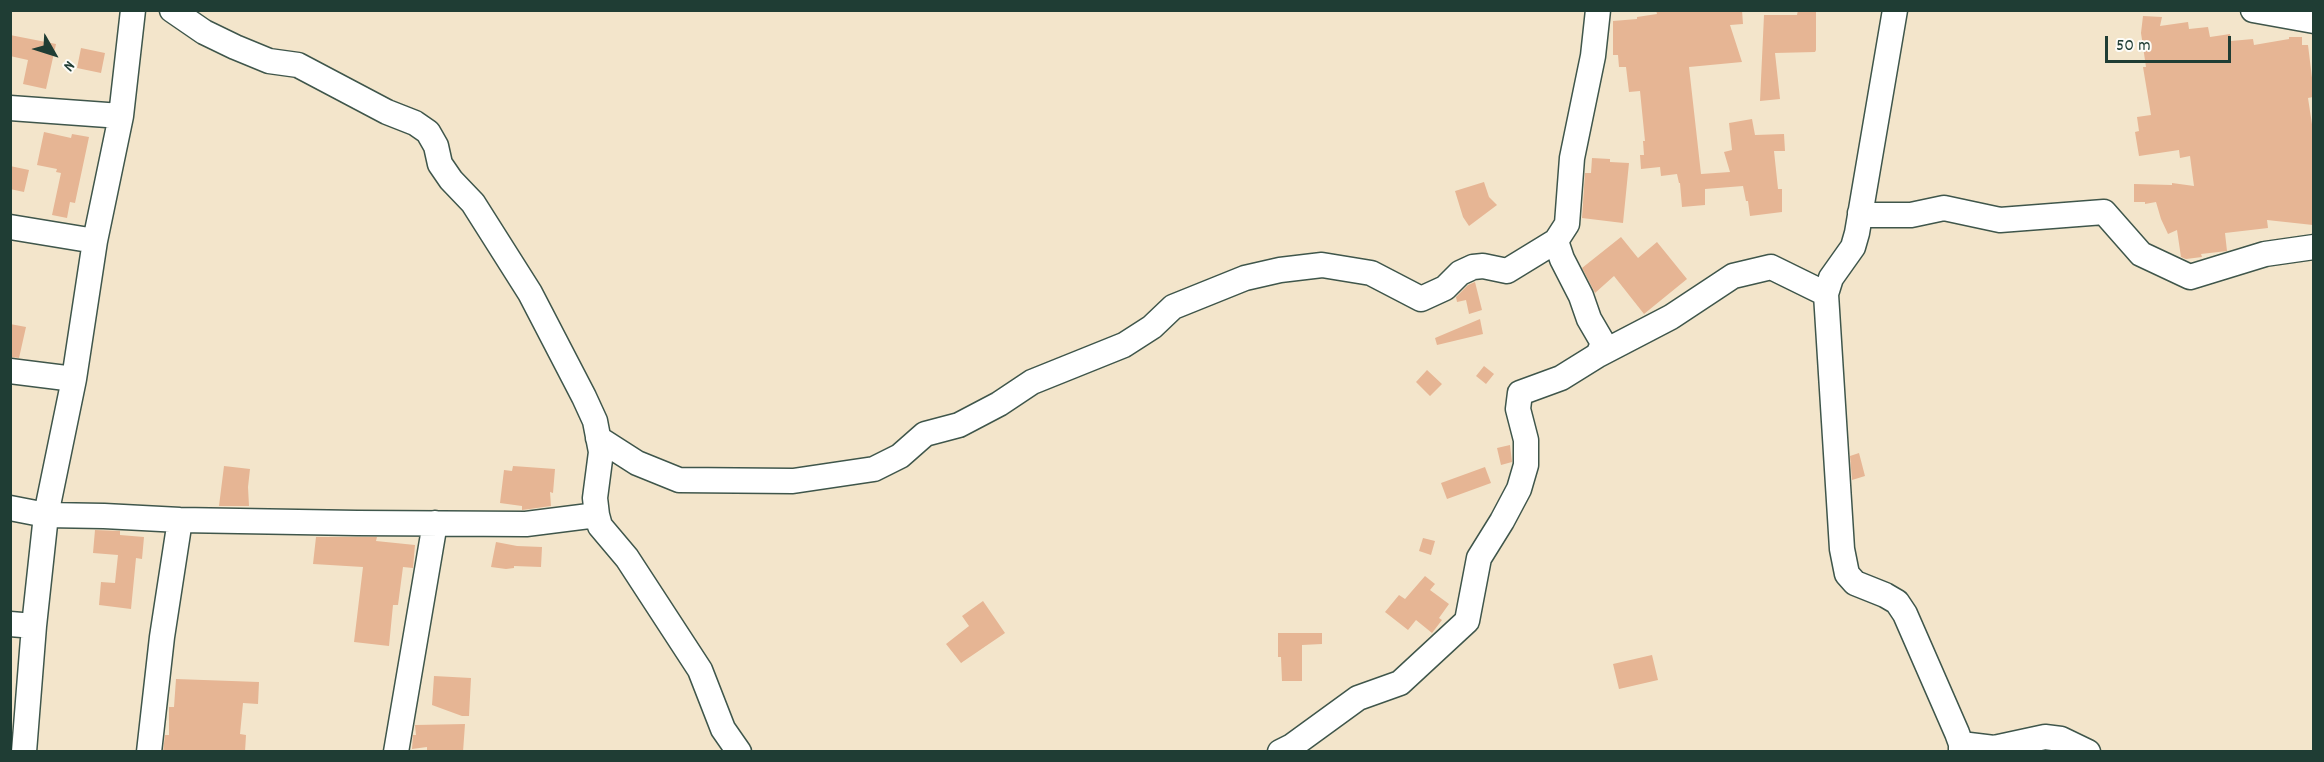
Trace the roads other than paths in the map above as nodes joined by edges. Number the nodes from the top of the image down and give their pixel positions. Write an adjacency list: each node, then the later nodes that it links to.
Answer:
1 (133, 10): 8 (street)
2 (172, 10): 18 (street)
3 (1598, 10): 12 (street)
4 (1896, 10): 9 (street)
5 (2253, 10): 6 (street)
6 (2313, 21)
7 (10, 108): 8 (street)
8 (121, 116): 11 (street)
9 (1860, 213): 13 (street); 14 (street)
10 (10, 227): 11 (street)
11 (95, 241): 17 (street)
12 (1556, 241): 15 (street); 18 (street)
13 (2313, 247)
14 (1826, 294): 15 (street); 25 (street)
15 (1598, 355): 30 (street)
16 (10, 371): 17 (street)
17 (74, 379): 20 (street)
18 (598, 438): 21 (street)
19 (10, 508): 20 (street)
20 (46, 515): 22 (street); 24 (street)
21 (597, 515): 23 (street); 29 (street)
22 (180, 520): 23 (street); 27 (street)
23 (435, 523): 28 (street)
24 (22, 625): 26 (street)
25 (1961, 748): 31 (street)
26 (20, 750)
27 (149, 752)
28 (396, 752)
29 (739, 752)
30 (1280, 752)
31 (2088, 752)

